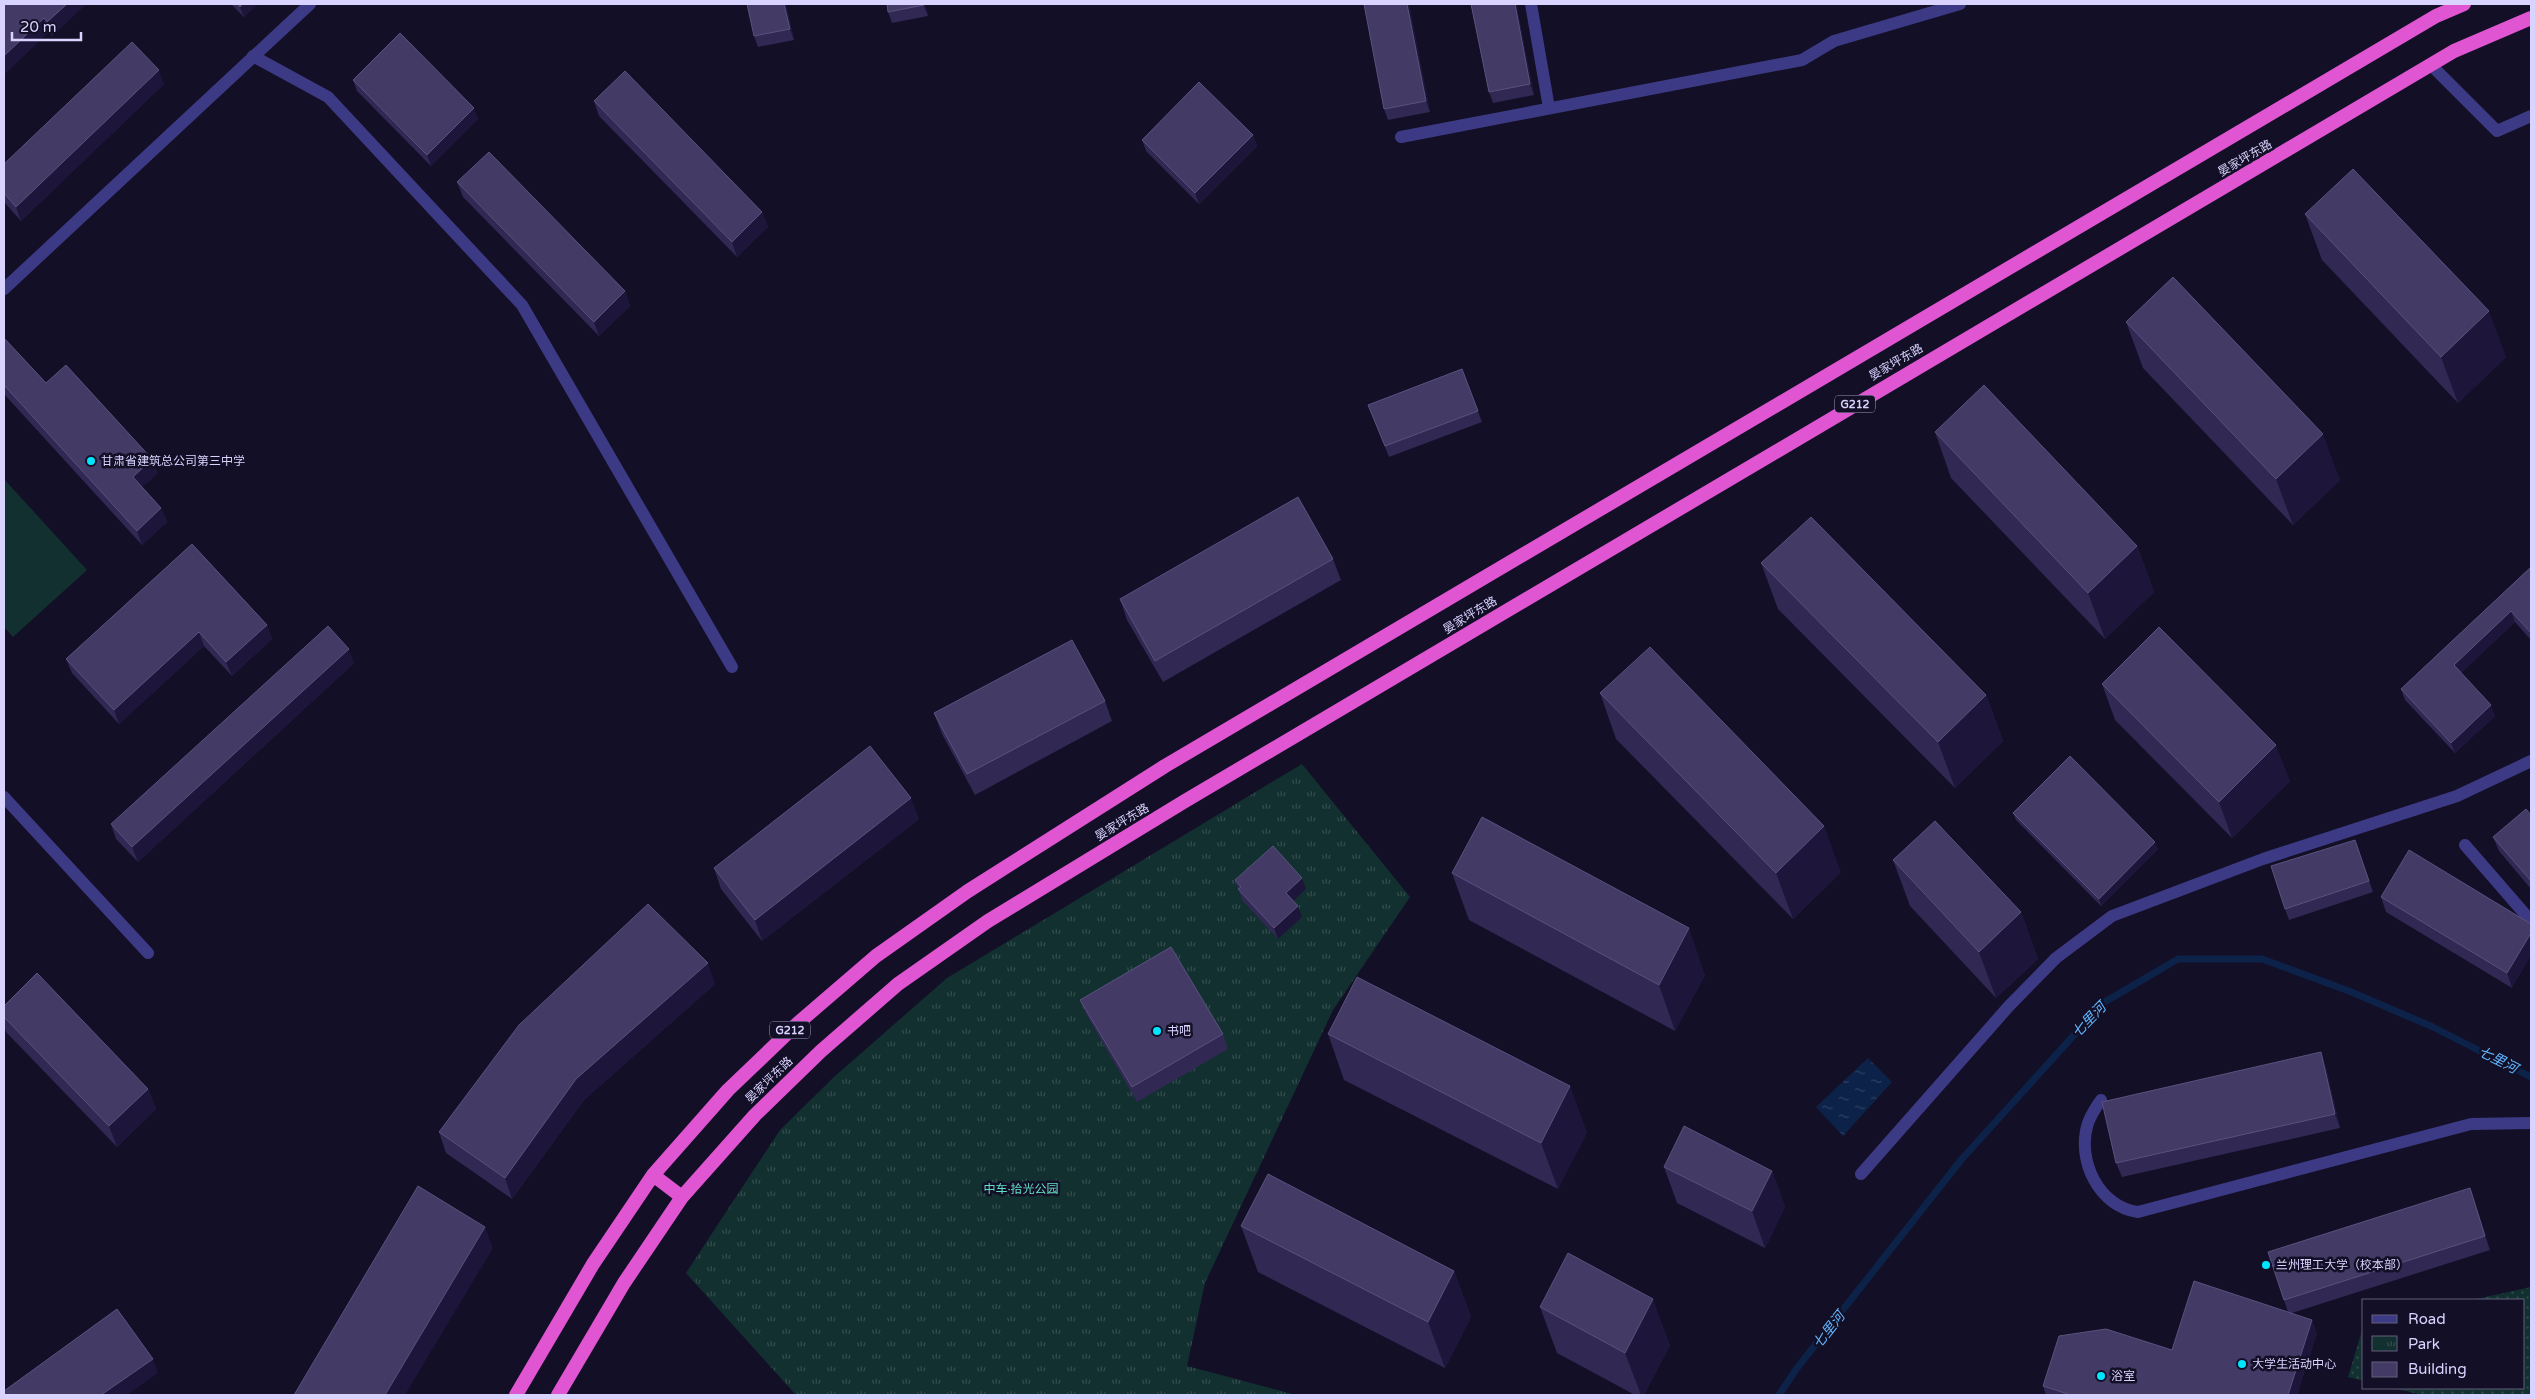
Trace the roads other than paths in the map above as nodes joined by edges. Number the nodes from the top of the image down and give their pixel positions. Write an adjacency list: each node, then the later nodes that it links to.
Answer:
1 (310, 4): 6 (street)
2 (1531, 4): 8 (street)
3 (1960, 4): 8 (street)
4 (2464, 4): 21 (highway, 晏家坪东路 / G212)
5 (2531, 18): 7 (highway, 晏家坪东路 / G212)
6 (253, 56): 11 (street); 12 (street)
7 (2431, 65): 9 (street); 22 (highway, 晏家坪东路 / G212)
8 (1549, 108): 10 (street)
9 (2531, 116)
10 (1401, 136)
11 (4, 289)
12 (732, 667)
13 (2531, 761): 20 (street)
14 (4, 797): 17 (street)
15 (2465, 845): 16 (street)
16 (2531, 921)
17 (148, 953)
18 (2100, 1100): 19 (street)
19 (2531, 1123)
20 (1861, 1174)
21 (653, 1175): 22 (highway); 23 (highway, 晏家坪东路 / G212)
22 (682, 1197): 24 (highway, 晏家坪东路 / G212)
23 (516, 1395)
24 (558, 1395)

